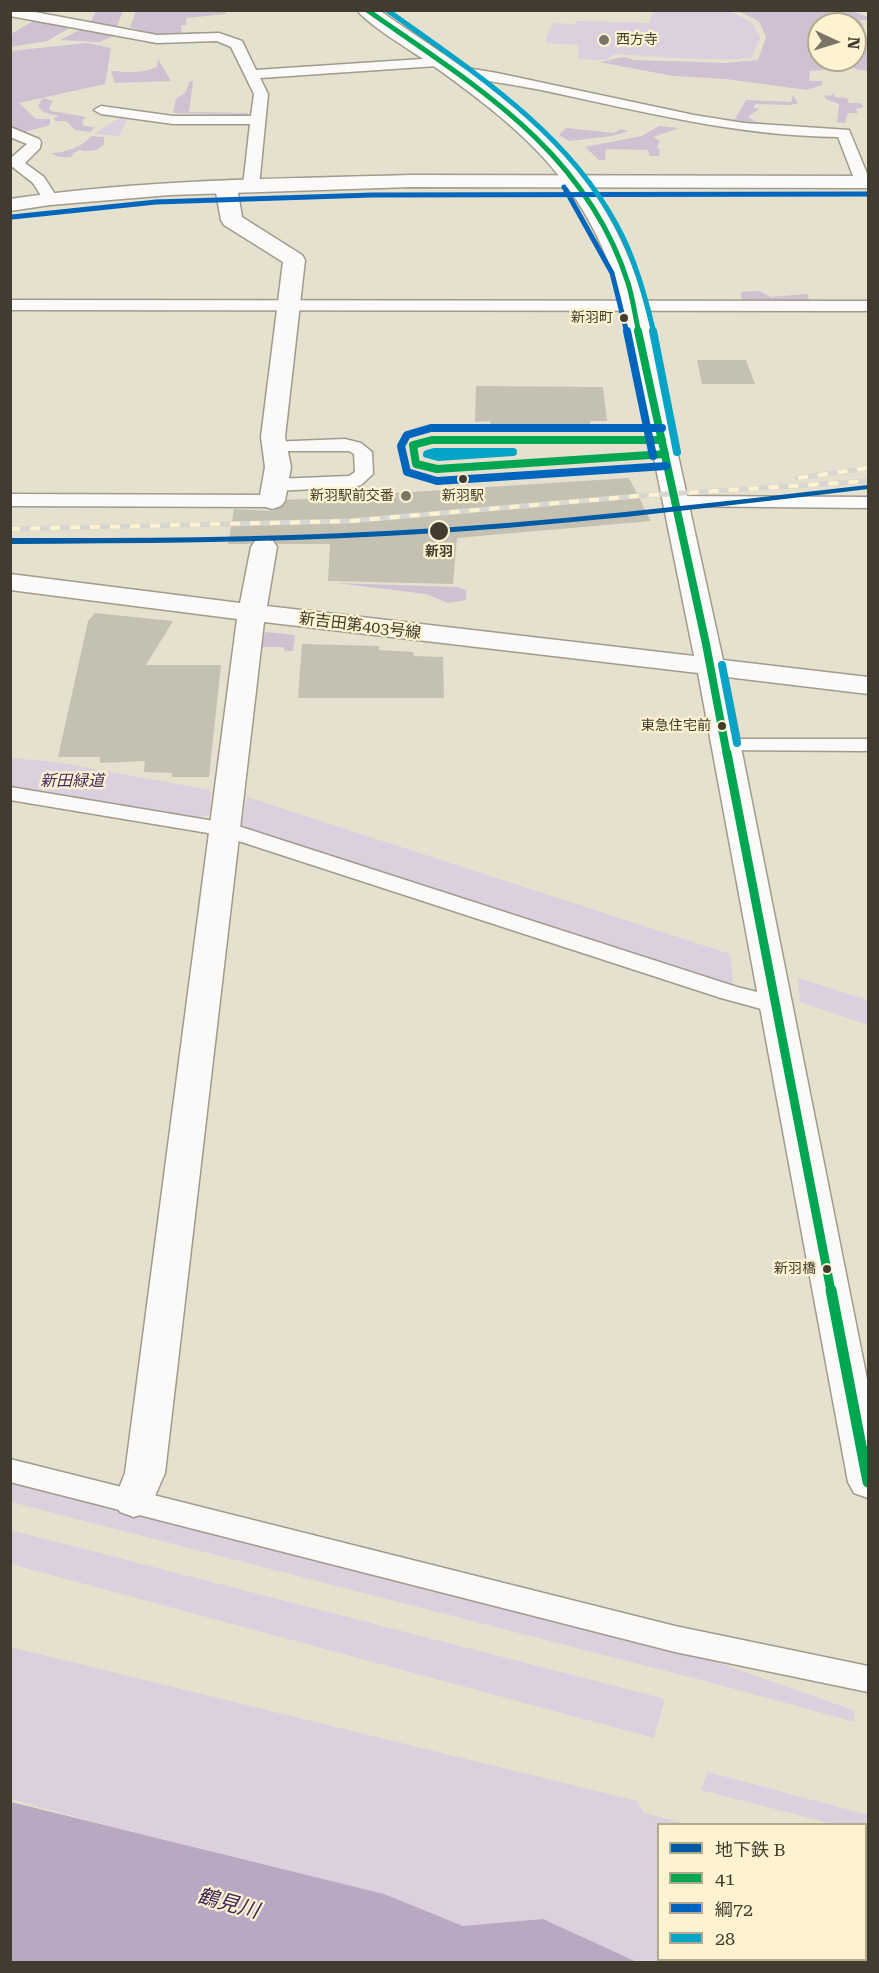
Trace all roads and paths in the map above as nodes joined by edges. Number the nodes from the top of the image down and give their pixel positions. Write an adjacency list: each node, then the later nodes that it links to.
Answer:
1 (366, 10): 3 (main road)
2 (10, 12): 4 (street)
3 (443, 65): 4 (street); 8 (main road); 9 (street)
4 (252, 75): 6 (street)
5 (101, 110): 6 (street)
6 (258, 120): 10 (street)
7 (10, 131): 12 (street)
8 (574, 181): 9 (main road); 10 (main road); 16 (main road)
9 (866, 182)
10 (251, 186): 11 (main road)
11 (226, 187): 12 (main road); 15 (main road)
12 (50, 199): 13 (main road)
13 (11, 208)
14 (10, 305): 15 (street)
15 (289, 305): 16 (street); 18 (main road)
16 (634, 305): 17 (street); 21 (main road)
17 (868, 306)
18 (274, 446): 19 (main road); 19 (street)
19 (274, 493): 20 (street)
20 (10, 500)
21 (674, 502): 22 (street); 27 (main road)
22 (868, 502)
23 (264, 547): 26 (main road)
24 (10, 564): 26 (main road, 新吉田第403号線)
25 (10, 582): 26 (main road, 新吉田第403号線)
26 (254, 603): 27 (main road, 新吉田第403号線); 33 (main road)
27 (708, 656): 28 (main road); 29 (main road); 30 (main road)
28 (868, 664)
29 (868, 685)
30 (725, 745): 31 (street); 34 (main road)
31 (868, 745)
32 (10, 793): 33 (street)
33 (224, 829): 34 (street); 37 (main road)
34 (776, 1005): 36 (main road)
35 (10, 1470): 37 (street)
36 (868, 1482)
37 (134, 1501): 38 (street)
38 (868, 1679)

